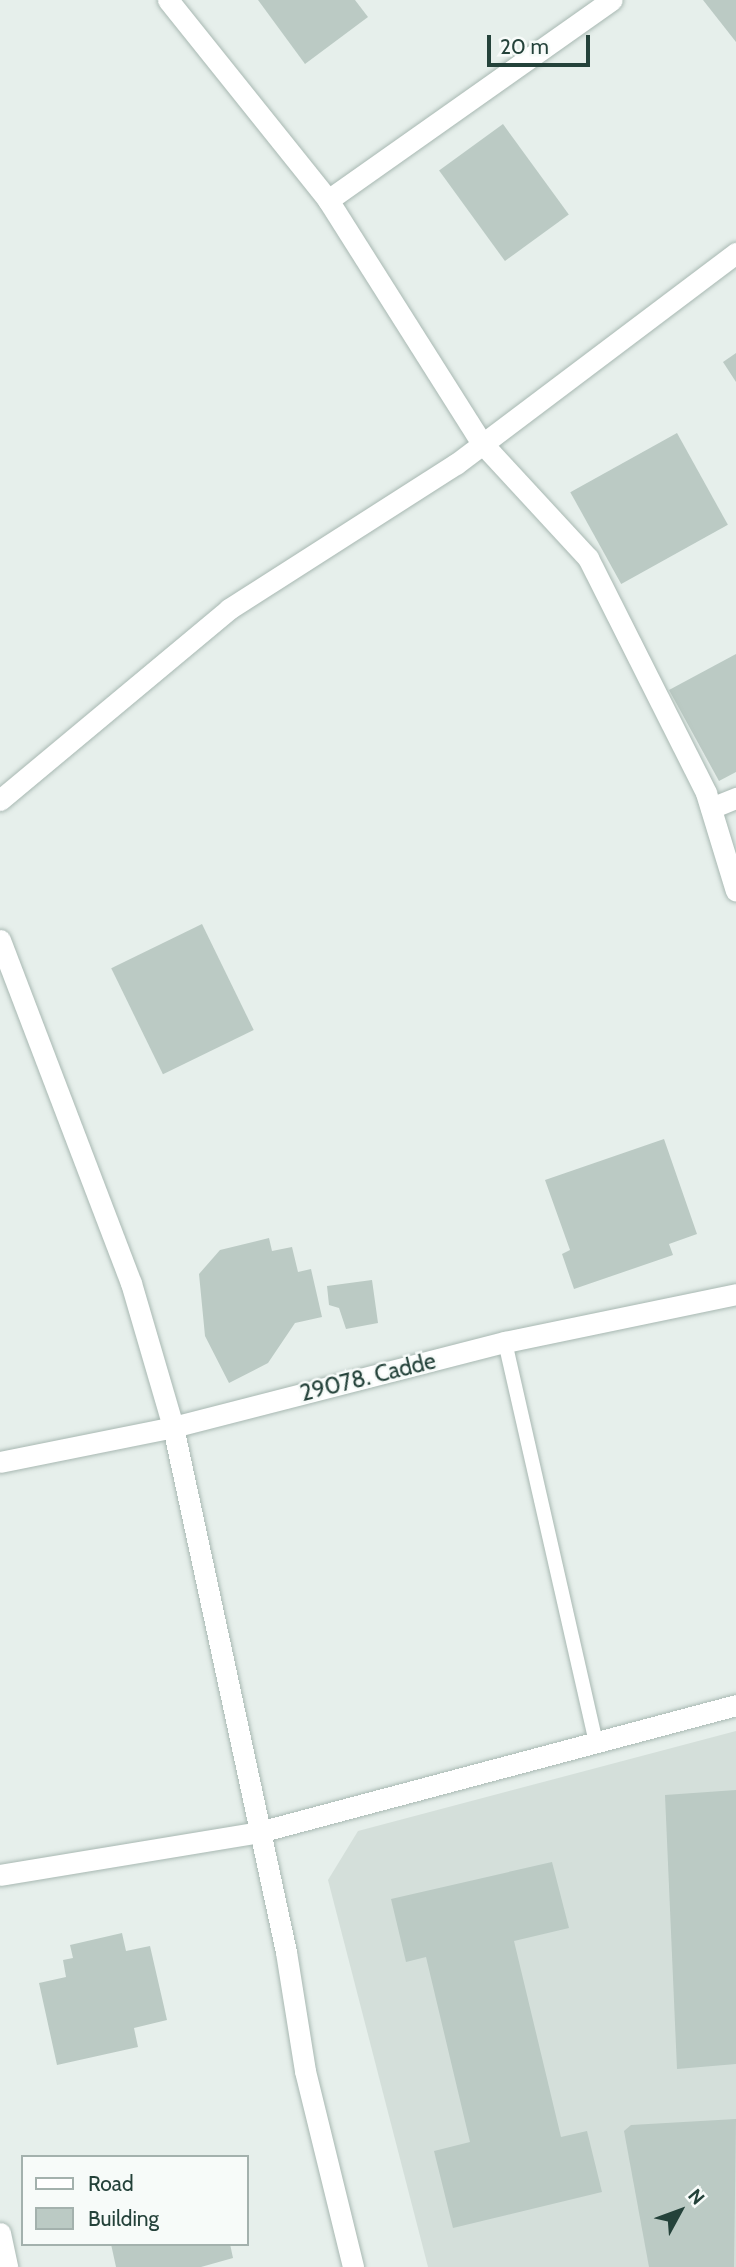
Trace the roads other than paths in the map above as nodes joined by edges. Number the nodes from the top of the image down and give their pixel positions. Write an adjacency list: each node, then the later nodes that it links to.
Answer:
1 (168, 0): 3 (street)
2 (611, 0): 3 (street)
3 (328, 200): 5 (street)
4 (736, 253): 5 (street)
5 (481, 442): 7 (street); 8 (street)
6 (736, 798): 8 (street)
7 (0, 800)
8 (711, 808): 9 (street)
9 (736, 891)
10 (0, 940): 13 (street)
11 (736, 1294): 12 (street, 29078. Cadde)
12 (505, 1342): 13 (street, 29078. Cadde); 16 (lane)
13 (173, 1427): 14 (street, 29078. Cadde); 17 (street)
14 (0, 1462)
15 (736, 1704): 16 (street)
16 (596, 1744): 17 (street)
17 (259, 1832): 18 (street); 21 (street)
18 (0, 1875)
19 (0, 2233): 20 (street)
20 (7, 2267)
21 (352, 2267)

